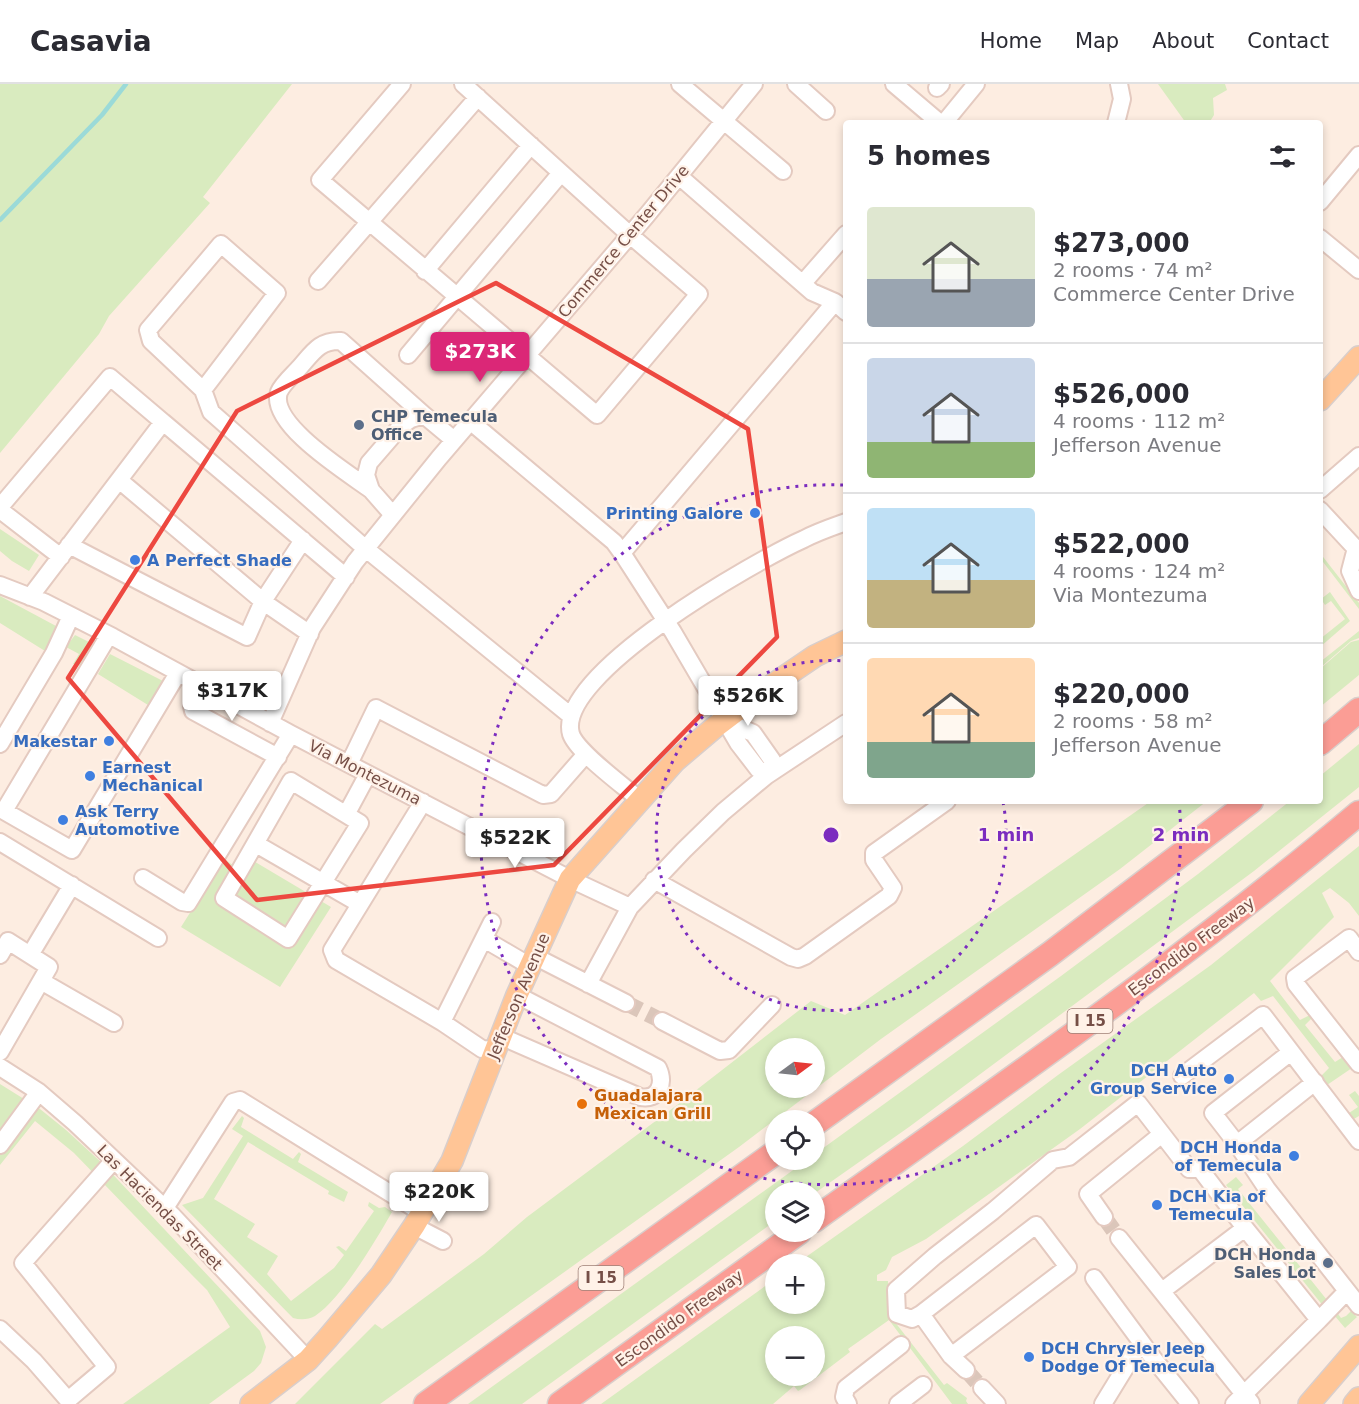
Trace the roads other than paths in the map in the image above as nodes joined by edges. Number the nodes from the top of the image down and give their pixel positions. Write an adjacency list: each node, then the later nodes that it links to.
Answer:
1 (402, 84): 21 (street)
2 (463, 84): 9 (street)
3 (680, 84): 14 (street)
4 (754, 84): 14 (street, Commerce Center Drive)
5 (796, 84): 10 (street)
6 (894, 84): 11 (street)
7 (976, 84): 12 (street)
8 (1119, 84): 13 (street)
9 (478, 98): 15 (street); 21 (street)
10 (826, 111)
11 (938, 120)
12 (945, 120)
13 (1117, 120)
14 (723, 122): 17 (street); 19 (street, Commerce Center Drive)
15 (531, 145): 18 (street); 26 (street)
16 (1359, 155): 20 (street)
17 (783, 171)
18 (561, 173): 22 (street); 29 (street)
19 (679, 176): 22 (street, Commerce Center Drive); 28 (street)
20 (1323, 198)
21 (369, 222): 26 (street); 27 (street)
22 (630, 235): 32 (street, Commerce Center Drive); 32 (street)
23 (843, 237): 28 (street)
24 (1323, 240): 25 (street)
25 (1359, 270)
26 (425, 271): 29 (street)
27 (318, 281)
28 (803, 283): 30 (street)
29 (457, 297): 31 (street); 32 (street)
30 (840, 307): 52 (street)
31 (408, 355)
32 (525, 357): 37 (street, Commerce Center Drive)
33 (1359, 357): 35 (main road)
34 (203, 390): 34 (street); 49 (street)
35 (1323, 397)
36 (424, 415): 39 (street); 43 (street); 43 (street)
37 (470, 421): 39 (street, Commerce Center Drive); 52 (street)
38 (163, 422): 41 (street); 44 (street); 48 (street)
39 (454, 440): 46 (street, Commerce Center Drive)
40 (1359, 456): 42 (street)
41 (118, 480): 51 (street); 57 (street)
42 (1323, 487)
43 (371, 490): 46 (street)
44 (0, 508): 51 (street)
45 (1323, 513): 50 (street)
46 (393, 515): 49 (street, Commerce Center Drive)
47 (843, 523): 59 (street)
48 (303, 540): 53 (street); 57 (street)
49 (366, 549): 53 (street, Commerce Center Drive); 66 (street)
50 (1357, 550): 55 (street)
51 (65, 551): 56 (street); 57 (street)
52 (622, 553): 59 (street)
53 (346, 577): 60 (street, Commerce Center Drive)
54 (0, 585): 56 (street, Via Montezuma)
55 (1359, 591)
56 (30, 597): 58 (street, Via Montezuma)
57 (263, 601): 60 (street)
58 (71, 616): 61 (street, Via Montezuma); 72 (street)
59 (665, 620): 66 (street); 67 (street)
60 (310, 634): 68 (street, Commerce Center Drive)
61 (109, 635): 63 (street, Via Montezuma); 63 (street)
62 (843, 642): 67 (main road, Jefferson Avenue)
63 (178, 673): 64 (street, Via Montezuma)
64 (203, 687): 68 (street, Via Montezuma); 74 (street)
65 (1359, 710): 71 (highway)
66 (571, 716): 73 (street)
67 (724, 721): 76 (street); 78 (main road, Jefferson Avenue)
68 (270, 723): 70 (street, Via Montezuma)
69 (843, 725): 76 (street)
70 (291, 734): 74 (street); 75 (street, Via Montezuma)
71 (1323, 740)
72 (0, 744)
73 (586, 754): 75 (street); 78 (street)
74 (278, 757): 86 (street)
75 (349, 764): 77 (street, Via Montezuma)
76 (771, 772): 88 (street)
77 (368, 774): 79 (street, Via Montezuma); 82 (street)
78 (640, 800): 87 (main road, Jefferson Avenue)
79 (423, 802): 87 (street, Via Montezuma); 91 (street)
80 (943, 804): 88 (street)
81 (1247, 804): 116 (highway)
82 (347, 813): 85 (street); 89 (street)
83 (1359, 813): 126 (highway, Escondido Freeway / I 15)
84 (0, 842): 90 (street)
85 (256, 843): 89 (street); 89 (street)
86 (143, 878)
87 (570, 879): 92 (street, Via Montezuma); 99 (main road, Jefferson Avenue)
88 (654, 880): 92 (street)
89 (323, 883): 91 (street)
90 (72, 885): 94 (street); 98 (street)
91 (360, 904): 106 (street)
92 (630, 907): 101 (street)
93 (492, 922): 95 (street)
94 (158, 938)
95 (484, 939): 99 (street); 106 (street)
96 (1359, 952): 111 (street)
97 (0, 954): 98 (street)
98 (30, 956): 100 (street)
99 (532, 961): 101 (street); 102 (main road, Jefferson Avenue)
100 (41, 981): 107 (street); 109 (street)
101 (588, 984): 103 (street)
102 (517, 995): 108 (main road, Jefferson Avenue); 108 (street)
103 (626, 1003)
104 (772, 1005): 105 (street)
105 (662, 1021)
106 (442, 1022): 108 (street)
107 (114, 1023)
108 (497, 1043): 123 (main road, Jefferson Avenue)
109 (0, 1052)
110 (1292, 1052): 113 (street); 114 (street); 119 (street)
111 (1359, 1064)
112 (0, 1067): 115 (street, Las Haciendas Street)
113 (1182, 1076)
114 (1315, 1082): 118 (street); 119 (street)
115 (39, 1092): 120 (street); 121 (street, Las Haciendas Street)
116 (825, 1116)
117 (1162, 1134): 127 (street); 129 (street); 136 (street)
118 (1359, 1141)
119 (1237, 1144): 135 (street)
120 (0, 1145)
121 (114, 1160): 125 (street, Las Haciendas Street); 149 (street)
122 (765, 1160): 151 (highway, I 15)
123 (441, 1179): 124 (street); 128 (main road, Jefferson Avenue)
124 (468, 1193)
125 (165, 1208): 128 (street); 143 (street, Las Haciendas Street)
126 (825, 1212)
127 (1104, 1217)
128 (418, 1220): 131 (street); 143 (main road, Jefferson Avenue)
129 (1245, 1228): 134 (street); 137 (street)
130 (1119, 1238): 134 (street)
131 (443, 1241)
132 (785, 1242): 152 (highway, Escondido Freeway)
133 (1094, 1278): 139 (street)
134 (1162, 1291): 148 (street)
135 (1347, 1301): 137 (street)
136 (921, 1314): 142 (street); 142 (street)
137 (1318, 1320): 148 (street)
138 (0, 1329): 149 (street)
139 (1141, 1342): 156 (street); 157 (street)
140 (901, 1345): 153 (street)
141 (1359, 1346): 158 (main road)
142 (951, 1356): 144 (street)
143 (308, 1360): 150 (main road, Jefferson Avenue)
144 (966, 1370)
145 (923, 1385): 154 (street)
146 (982, 1388): 155 (street)
147 (1359, 1398): 159 (main road)
148 (1243, 1401)
149 (69, 1402)
150 (251, 1404)
151 (426, 1404)
152 (560, 1404)
153 (848, 1404)
154 (898, 1404)
155 (997, 1404)
156 (1103, 1404)
157 (1190, 1404)
158 (1309, 1404)
159 (1354, 1404)

